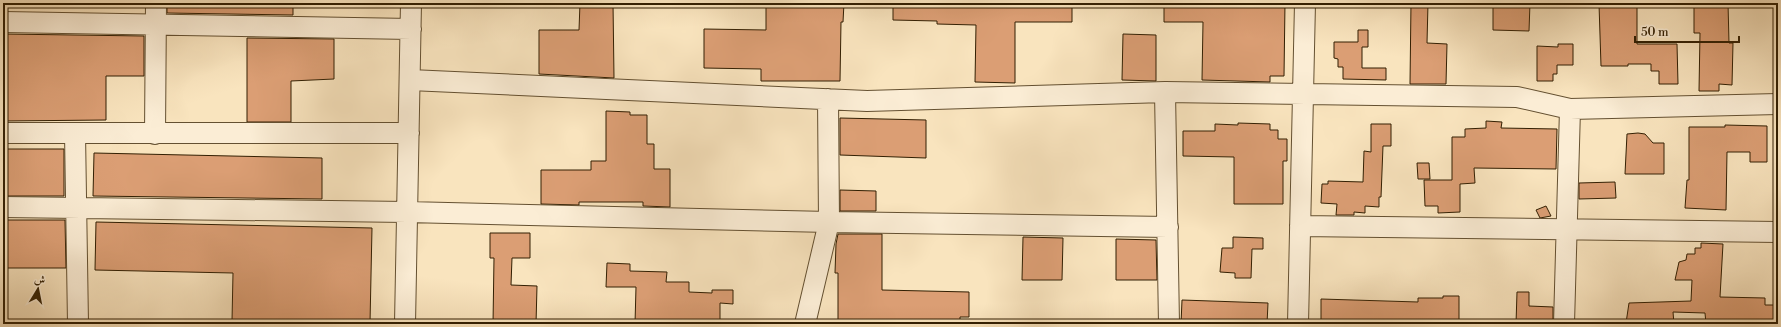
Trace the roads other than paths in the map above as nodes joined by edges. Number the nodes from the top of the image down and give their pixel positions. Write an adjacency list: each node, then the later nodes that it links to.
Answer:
1 (156, 3): 5 (street)
2 (412, 3): 6 (street)
3 (1306, 3): 9 (street)
4 (3, 22): 5 (street)
5 (156, 25): 6 (street); 16 (street)
6 (412, 29): 7 (street)
7 (410, 80): 10 (street); 15 (street)
8 (1165, 92): 9 (street); 10 (street); 22 (street)
9 (1304, 94): 12 (street); 21 (street)
10 (828, 99): 20 (street)
11 (1778, 104): 12 (street)
12 (1570, 109): 23 (street)
13 (3, 133): 14 (street)
14 (75, 133): 16 (street); 18 (street)
15 (409, 133): 16 (street); 19 (street)
16 (155, 134)
17 (3, 208): 18 (street)
18 (76, 209): 19 (street); 25 (street)
19 (407, 212): 20 (street); 26 (street)
20 (829, 222): 22 (street); 27 (street)
21 (1300, 226): 23 (street); 29 (street)
22 (1168, 227): 28 (street)
23 (1567, 228): 24 (street); 30 (street)
24 (1778, 232)
25 (78, 324)
26 (405, 324)
27 (805, 324)
28 (1169, 324)
29 (1298, 324)
30 (1564, 324)

